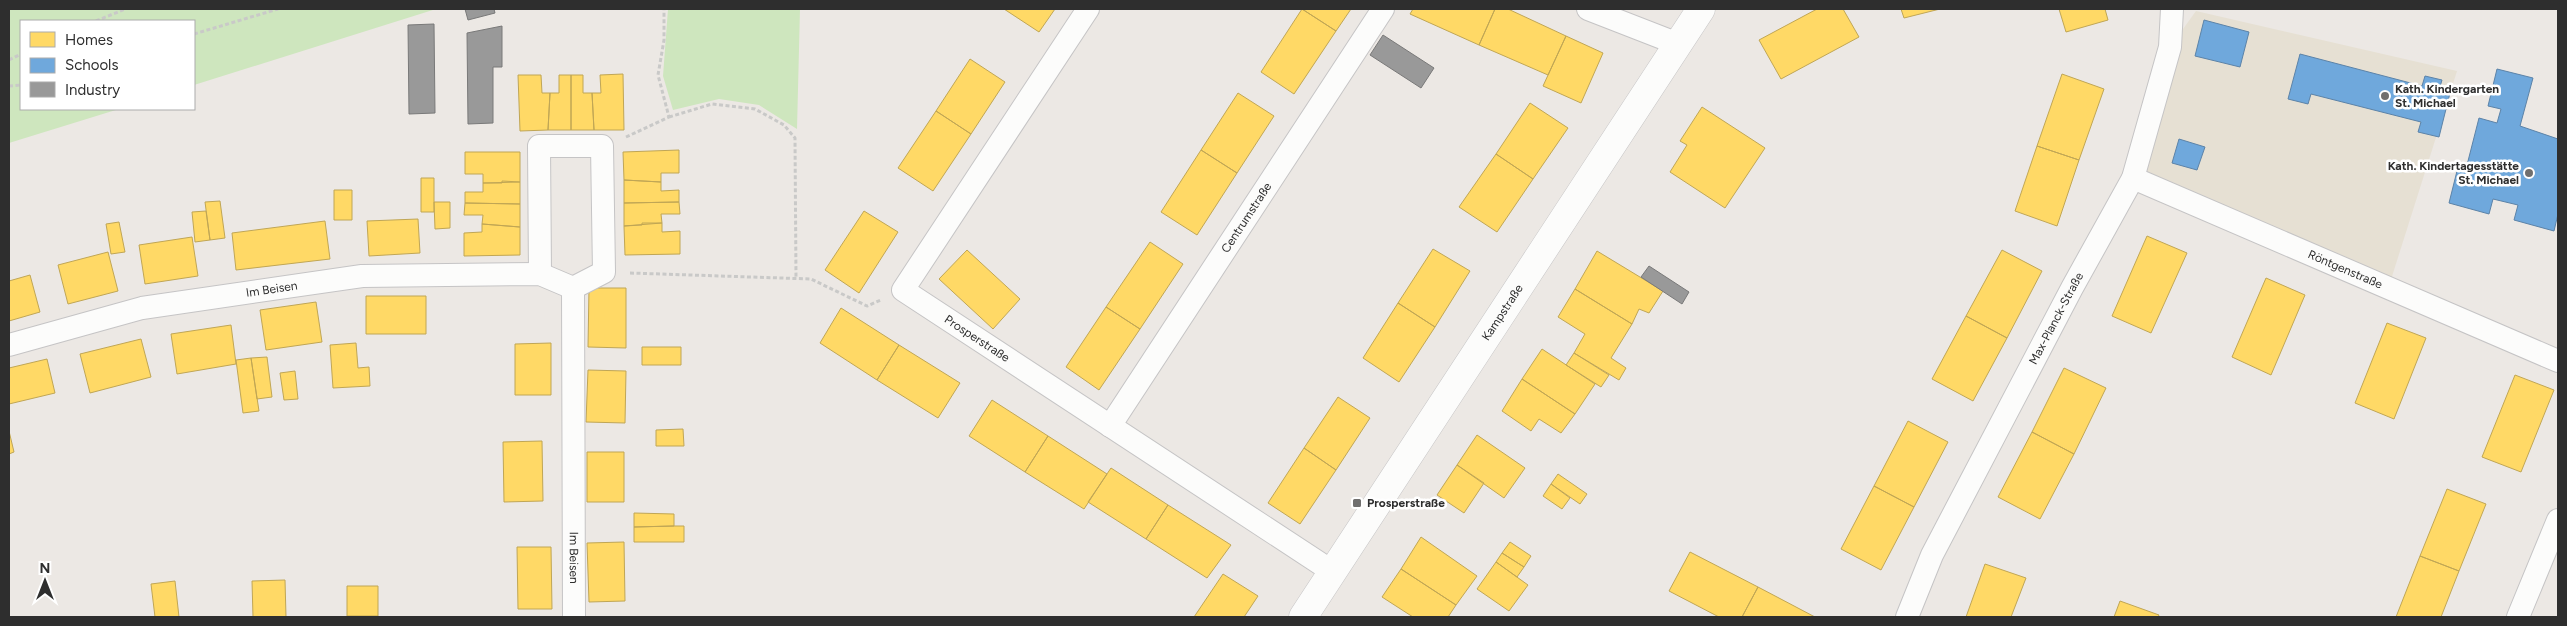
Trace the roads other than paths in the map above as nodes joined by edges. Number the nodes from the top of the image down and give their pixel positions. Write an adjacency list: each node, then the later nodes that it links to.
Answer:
1 (1088, 9): 12 (street, Prosperstraße)
2 (1383, 9): 12 (street, Centrumstraße)
3 (1588, 9): 6 (street)
4 (1701, 9): 6 (street, Kampstraße)
5 (2172, 9): 7 (street, Max-Planck-Straße)
6 (1678, 44): 14 (street, Kampstraße)
7 (2133, 178): 11 (street, Röntgenstraße); 17 (street, Max-Planck-Straße)
8 (540, 274): 9 (street, Im Beisen); 9 (street); 10 (street, Im Beisen)
9 (573, 288): 15 (street, Im Beisen)
10 (9, 346)
11 (2558, 361)
12 (1110, 426): 14 (street, Prosperstraße)
13 (2558, 520): 18 (street)
14 (1333, 572): 16 (street, Kampstraße)
15 (574, 617)
16 (1303, 617)
17 (1907, 617)
18 (2518, 617)

